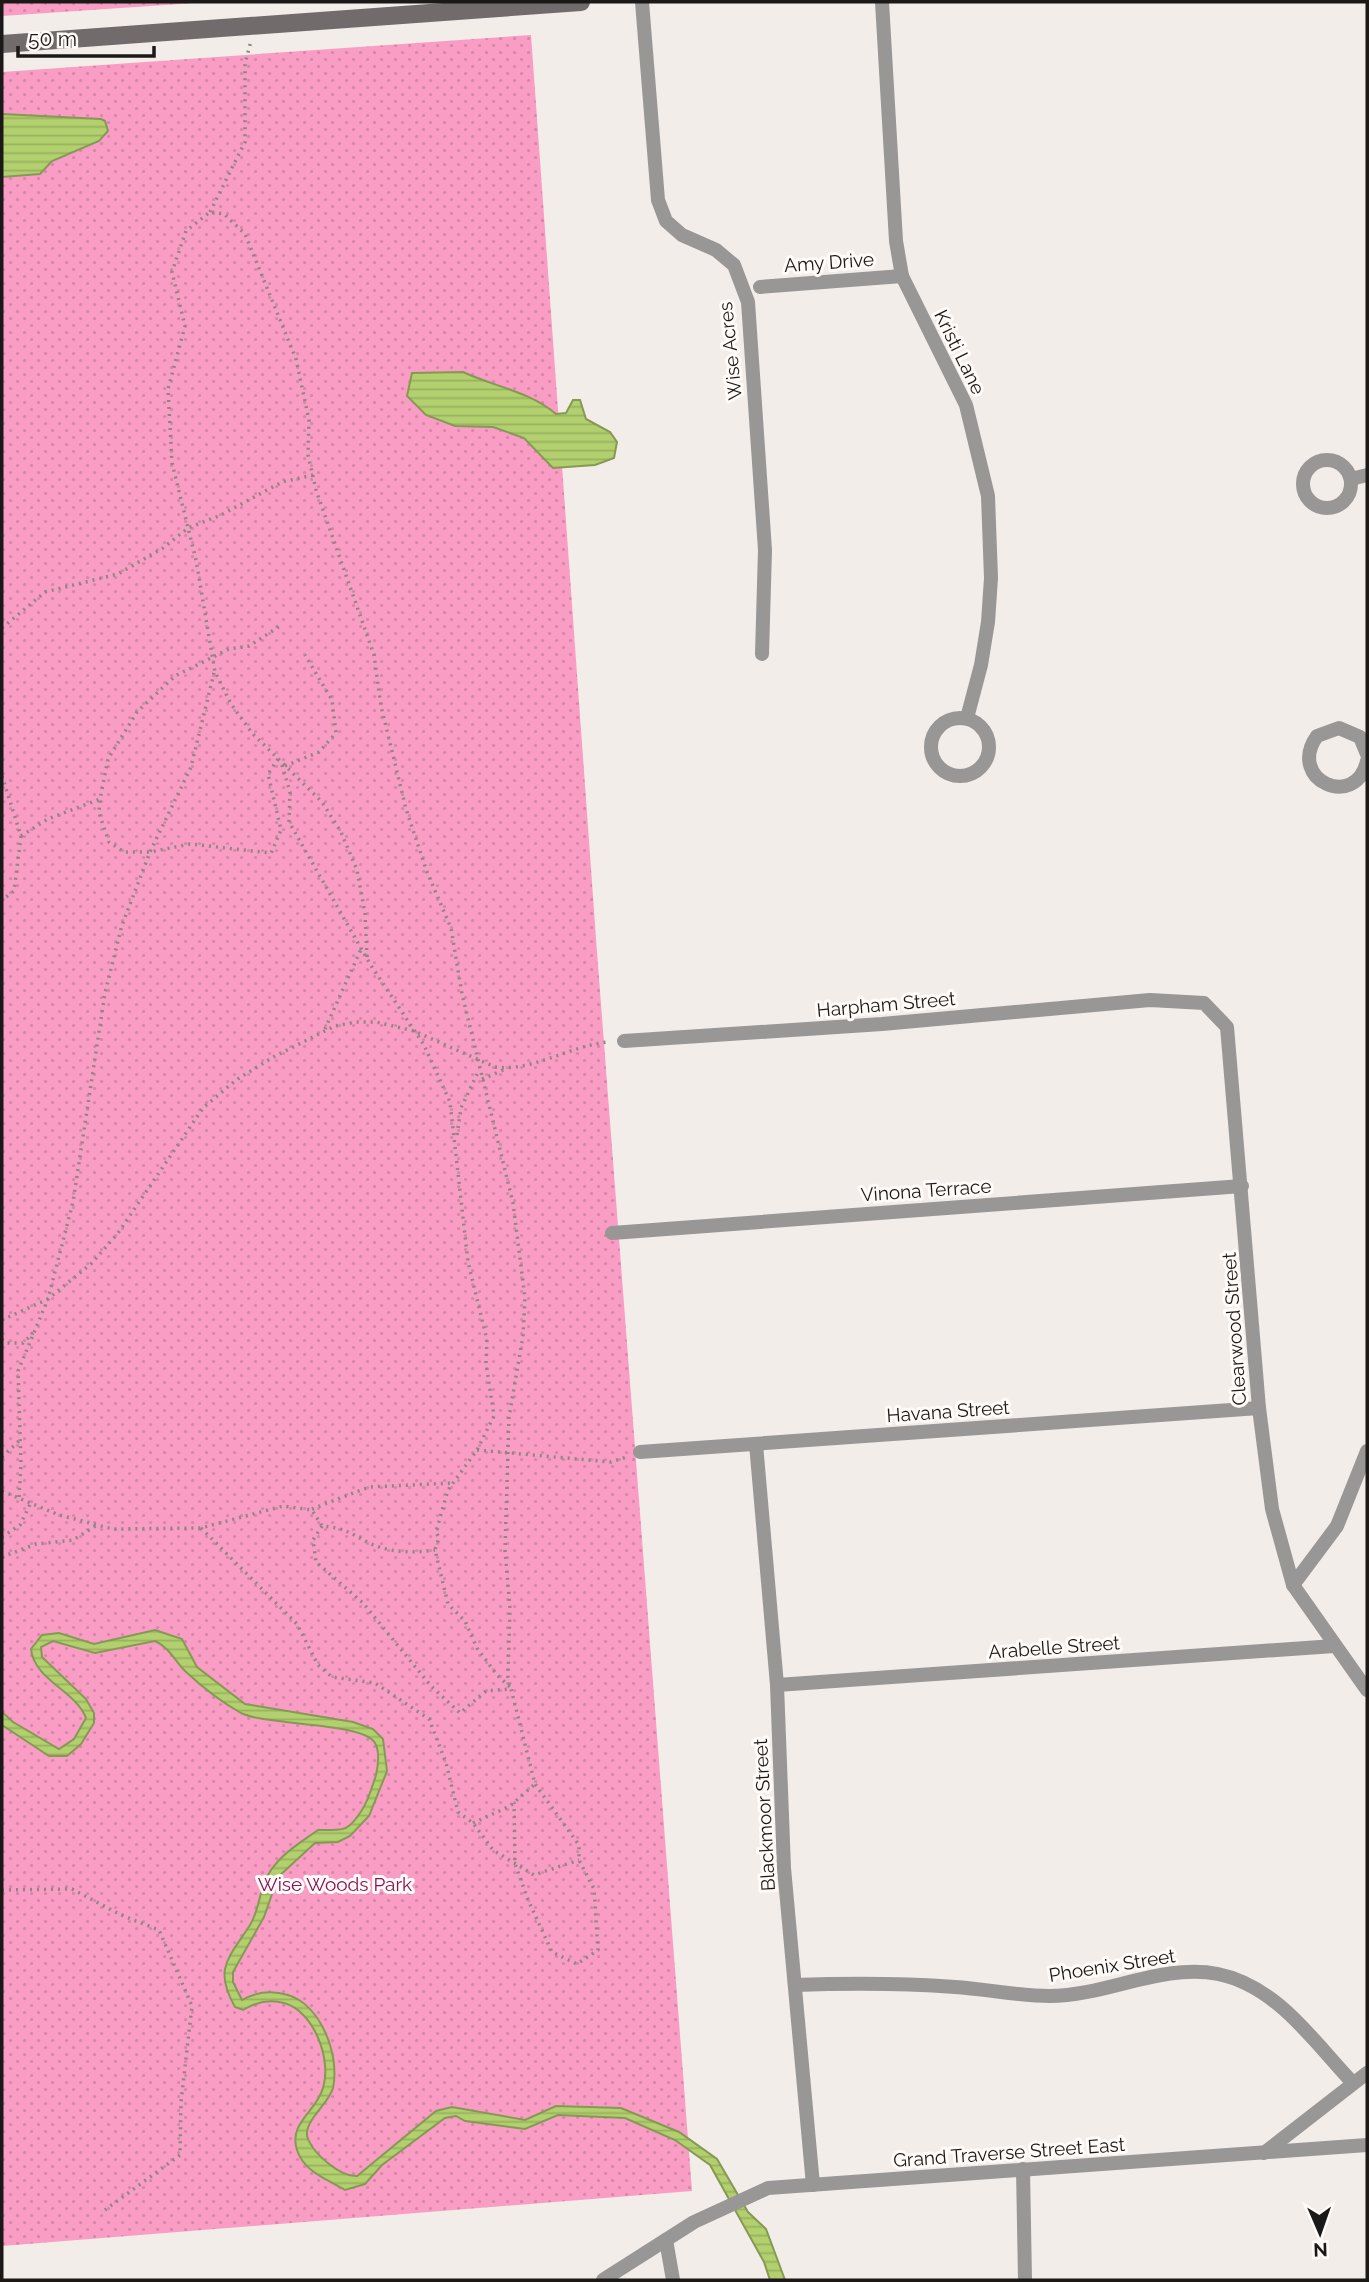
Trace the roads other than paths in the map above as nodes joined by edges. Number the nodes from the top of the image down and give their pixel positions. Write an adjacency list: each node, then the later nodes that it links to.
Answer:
1 (581, 2): 4 (street)
2 (642, 2): 9 (street, Wise Acres)
3 (882, 2): 5 (street, Kristi Lane)
4 (2, 44)
5 (902, 276): 6 (street, Amy Drive); 10 (street, Kristi Lane)
6 (760, 287)
7 (1367, 475): 8 (street)
8 (1351, 479)
9 (762, 654)
10 (967, 718): 10 (street)
11 (1367, 753): 12 (street)
12 (1367, 761)
13 (1150, 1000): 14 (street, Harpham Street); 15 (street, Clearwood Street)
14 (624, 1041)
15 (1241, 1186): 16 (street, Vinona Terrace); 17 (street, Clearwood Street)
16 (612, 1233)
17 (1259, 1408): 18 (street, Havana Street); 21 (street, Clearwood Street)
18 (756, 1444): 20 (street, Havana Street); 23 (street, Blackmoor Street)
19 (1367, 1451): 21 (street)
20 (640, 1452)
21 (1293, 1585): 22 (street, Clearwood Street)
22 (1334, 1646): 23 (street, Arabelle Street); 24 (street, Clearwood Street)
23 (777, 1685): 25 (street, Blackmoor Street)
24 (1367, 1690)
25 (795, 1985): 27 (street, Phoenix Street); 31 (street, Blackmoor Street)
26 (1367, 2073): 27 (street)
27 (1353, 2083): 29 (street)
28 (1367, 2145): 29 (street, Grand Traverse Street East)
29 (1264, 2153): 30 (street, Grand Traverse Street East)
30 (1023, 2169): 31 (street, Grand Traverse Street East); 35 (street)
31 (813, 2185): 32 (street, Grand Traverse Street East)
32 (666, 2240): 33 (street, Grand Traverse Street East); 34 (street)
33 (603, 2280)
34 (673, 2280)
35 (1025, 2280)

